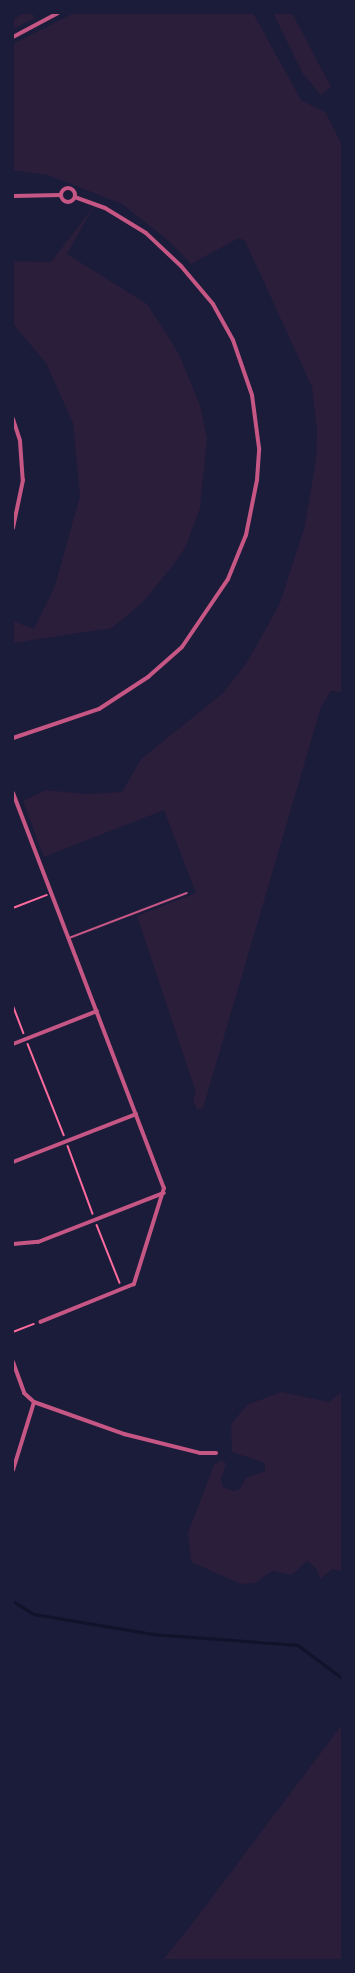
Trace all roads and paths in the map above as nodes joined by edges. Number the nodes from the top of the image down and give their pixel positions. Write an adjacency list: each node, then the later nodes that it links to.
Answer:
1 (58, 13): 2 (street)
2 (13, 37)
3 (60, 195): 4 (street); 5 (street); 5 (street)
4 (13, 196)
5 (75, 197): 8 (street)
6 (13, 419): 7 (street)
7 (13, 528)
8 (13, 738)
9 (13, 793): 10 (street)
10 (52, 892): 12 (path); 13 (street)
11 (187, 893): 13 (lane)
12 (13, 908)
13 (69, 938): 14 (street)
14 (97, 1011): 15 (street); 16 (street)
15 (13, 1044)
16 (136, 1114): 17 (street); 18 (street)
17 (13, 1162)
18 (164, 1193): 19 (street); 20 (street)
19 (13, 1244)
20 (40, 1322): 21 (path)
21 (13, 1332)
22 (13, 1362): 23 (street)
23 (34, 1402): 24 (street); 25 (street)
24 (216, 1453)
25 (13, 1470)

